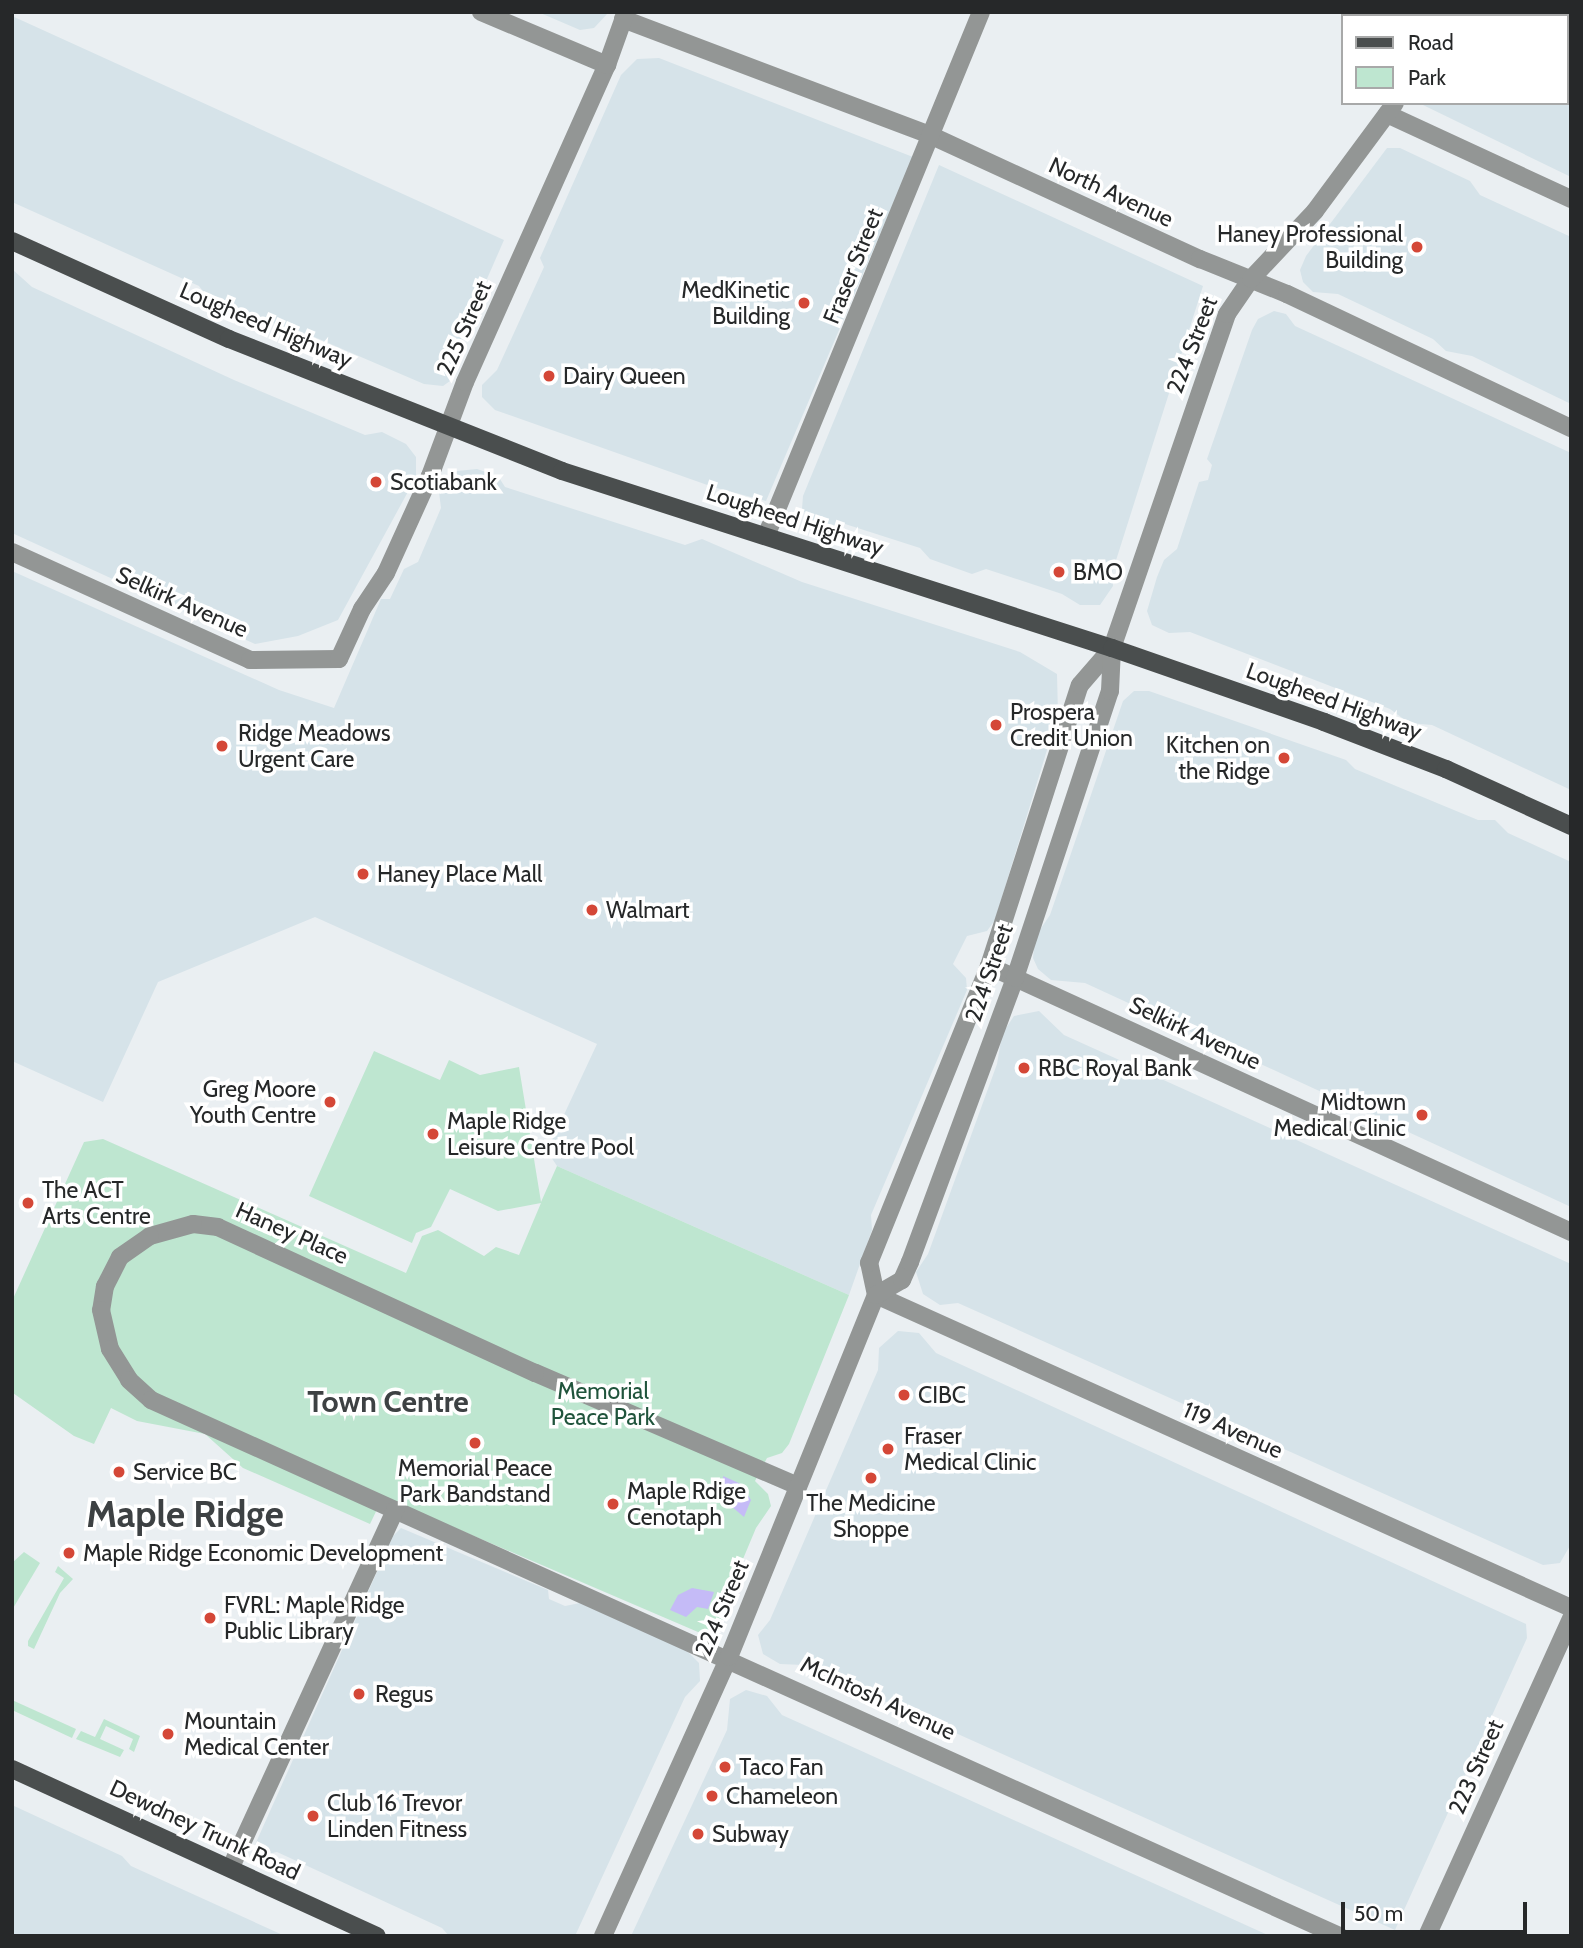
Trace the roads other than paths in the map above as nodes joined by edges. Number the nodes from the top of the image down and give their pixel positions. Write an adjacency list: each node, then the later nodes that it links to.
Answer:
1 (481, 12): 4 (street)
2 (981, 12): 6 (street, Fraser Street)
3 (624, 16): 4 (street, 225 Street); 6 (street, North Avenue)
4 (607, 65): 10 (street, 225 Street)
5 (1391, 109): 7 (street); 9 (street, 224 Street)
6 (932, 136): 9 (street, North Avenue); 12 (street, Fraser Street)
7 (1571, 199)
8 (12, 241): 10 (main road, Lougheed Highway)
9 (1251, 279): 11 (street, North Avenue); 14 (street, 224 Street)
10 (448, 427): 12 (main road, Lougheed Highway); 15 (street, 225 Street)
11 (1571, 428)
12 (766, 536): 14 (main road, Lougheed Highway)
13 (12, 552): 15 (street, Selkirk Avenue)
14 (1112, 648): 16 (main road, Lougheed Highway); 17 (street, 224 Street); 18 (street, 224 Street)
15 (339, 659)
16 (1571, 826)
17 (989, 967): 18 (street, Selkirk Avenue); 20 (street, 224 Street)
18 (1014, 978): 19 (street, Selkirk Avenue); 20 (street, 224 Street)
19 (1571, 1232)
20 (876, 1295): 21 (street, 224 Street); 23 (street, 119 Avenue)
21 (799, 1486): 22 (street, Haney Place); 25 (street, 224 Street)
22 (395, 1510): 25 (street, McIntosh Avenue); 27 (street)
23 (1571, 1608)
24 (1571, 1618): 31 (street, 223 Street)
25 (729, 1657): 29 (street, 224 Street); 30 (street, McIntosh Avenue)
26 (12, 1769): 27 (main road, Dewdney Trunk Road)
27 (231, 1867): 28 (main road, Dewdney Trunk Road)
28 (377, 1936)
29 (603, 1936)
30 (1339, 1936)
31 (1427, 1936)

